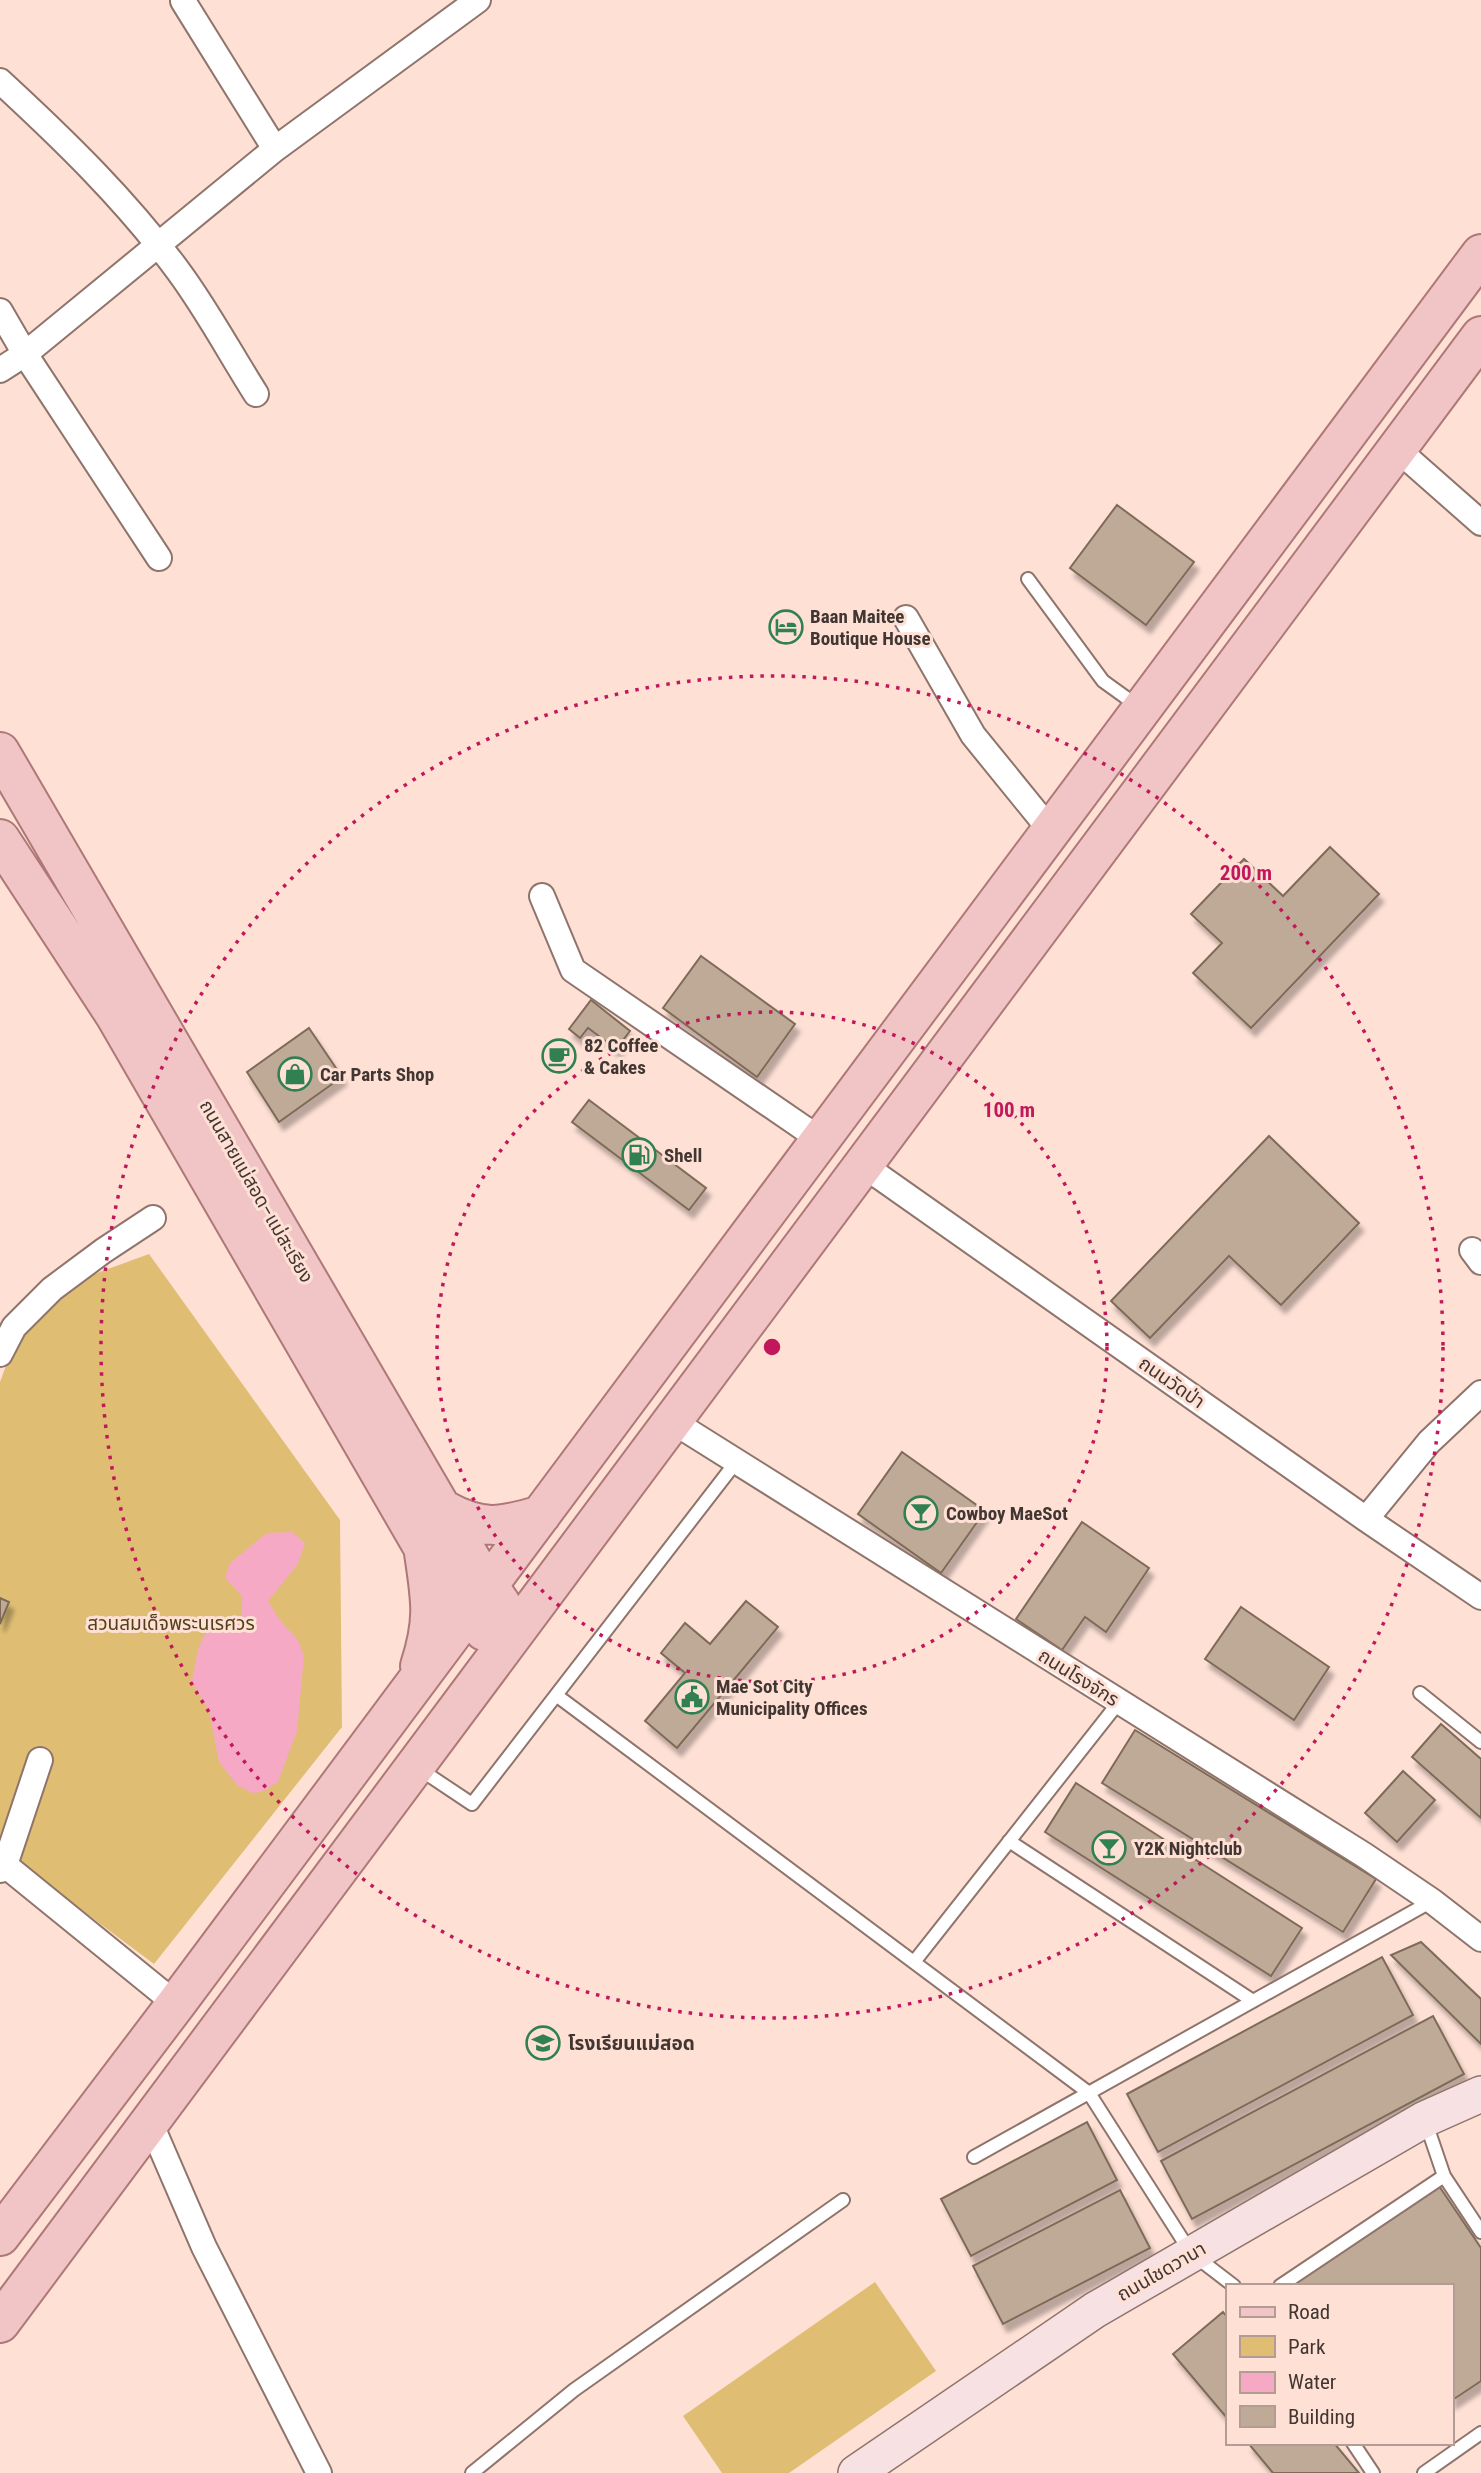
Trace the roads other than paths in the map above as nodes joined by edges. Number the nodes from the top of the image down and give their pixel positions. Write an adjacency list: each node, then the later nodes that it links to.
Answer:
1 (183, 1): 4 (street)
2 (471, 2): 4 (street)
3 (0, 81): 5 (street)
4 (275, 149): 5 (street)
5 (157, 244): 9 (street); 11 (street)
6 (1481, 254): 17 (main road)
7 (0, 311): 9 (street)
8 (1481, 336): 12 (main road)
9 (25, 354): 10 (street); 14 (street)
10 (0, 370)
11 (256, 394)
12 (1397, 449): 13 (street); 20 (main road)
13 (1481, 523)
14 (159, 558)
15 (1028, 579): 17 (lane)
16 (906, 618): 21 (street)
17 (1142, 709): 19 (main road)
18 (0, 752): 24 (main road, ถนนสายแม่สอด–แม่สะเรียง)
19 (1089, 779): 20 (main road); 21 (main road)
20 (1129, 808): 26 (main road)
21 (1051, 831): 25 (main road)
22 (0, 839): 24 (main road, ถนนสายแม่สอด–แม่สะเรียง)
23 (542, 895): 25 (street)
24 (130, 1006): 32 (main road, ถนนสายแม่สอด–แม่สะเรียง); 35 (main road, ถนนสายแม่สอด–แม่สะเรียง)
25 (821, 1140): 33 (main road)
26 (863, 1165): 30 (main road); 34 (street, ถนนวัดป่า)
27 (153, 1217): 28 (street)
28 (0, 1354)
29 (1481, 1393): 34 (street)
30 (672, 1421): 31 (street, ถนนโรงจักร); 38 (main road)
31 (736, 1462): 41 (lane); 42 (street, ถนนโรงจักร)
32 (444, 1510): 33 (main road); 37 (main road, ถนนสายแม่สอด–แม่สะเรียง)
33 (541, 1515): 37 (main road)
34 (1366, 1519): 36 (street, ถนนวัดป่า)
35 (424, 1549): 37 (main road, ถนนสายแม่สอด–แม่สะเรียง); 39 (main road)
36 (1481, 1597)
37 (479, 1598): 38 (main road, ถนนสายแม่สอด–แม่สะเรียง); 39 (main road)
38 (509, 1640): 45 (main road)
39 (412, 1688): 52 (main road)
40 (1420, 1693): 43 (lane)
41 (556, 1695): 45 (lane); 50 (lane)
42 (1119, 1702): 46 (lane); 48 (street, ถนนโรงจักร)
43 (1481, 1742)
44 (40, 1760): 47 (street)
45 (415, 1766): 56 (main road)
46 (1009, 1841): 50 (lane); 51 (lane)
47 (2, 1866): 52 (street)
48 (1432, 1901): 49 (street, ถนนโรงจักร); 51 (lane)
49 (1481, 1939)
50 (914, 1962): 53 (lane)
51 (1253, 2001): 53 (lane)
52 (176, 2004): 61 (main road)
53 (1088, 2093): 57 (lane); 62 (lane)
54 (1481, 2094): 55 (street, ถนนไชดวานา)
55 (1425, 2119): 58 (lane); 62 (street, ถนนไชดวานา)
56 (150, 2122): 65 (main road); 68 (street)
57 (974, 2157)
58 (1444, 2176): 60 (lane); 64 (lane)
59 (843, 2200): 69 (lane)
60 (1481, 2232)
61 (0, 2236)
62 (1191, 2253): 63 (lane); 70 (street, ถนนไชดวานา)
63 (1231, 2284)
64 (1283, 2284)
65 (0, 2323)
66 (1481, 2433): 72 (lane)
67 (1354, 2445): 71 (lane)
68 (319, 2473)
69 (472, 2473)
70 (856, 2473)
71 (1373, 2473)
72 (1424, 2473)

